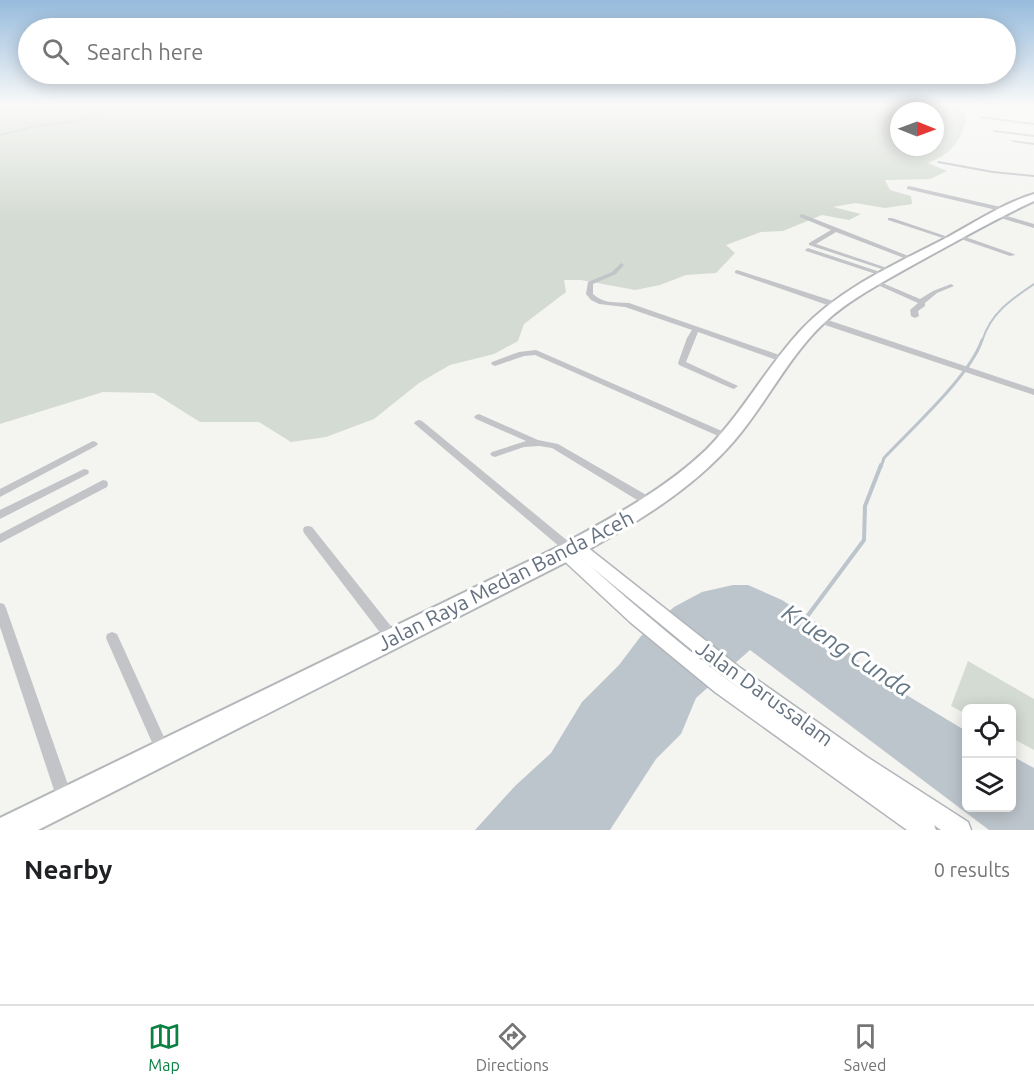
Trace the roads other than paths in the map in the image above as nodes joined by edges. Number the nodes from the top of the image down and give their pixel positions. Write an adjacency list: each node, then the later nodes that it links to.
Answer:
1 (939, 162): 2 (street)
2 (1034, 176)
3 (909, 188): 5 (street)
4 (1034, 197): 5 (highway, Jalan Raya Medan Banda Aceh)
5 (1000, 212): 8 (street); 10 (highway, Jalan Raya Medan Banda Aceh)
6 (802, 216): 9 (street)
7 (890, 219): 10 (street)
8 (1034, 226)
9 (836, 230): 13 (street); 16 (street)
10 (954, 237): 12 (street); 13 (highway, Jalan Raya Medan Banda Aceh)
11 (808, 250): 16 (street)
12 (1012, 255)
13 (914, 260): 16 (highway, Jalan Raya Medan Banda Aceh)
14 (621, 265): 22 (street)
15 (737, 272): 19 (street)
16 (883, 276): 18 (street); 19 (highway, Jalan Raya Medan Banda Aceh)
17 (951, 286): 18 (street)
18 (921, 302): 20 (street)
19 (836, 305): 21 (highway, Jalan Raya Medan Banda Aceh)
20 (915, 316)
21 (819, 320): 23 (highway, Jalan Raya Medan Banda Aceh); 26 (street)
22 (696, 330): 23 (street); 25 (street)
23 (785, 360): 29 (highway, Jalan Raya Medan Banda Aceh)
24 (495, 364): 29 (street)
25 (734, 386)
26 (1034, 392)
27 (479, 417): 30 (street)
28 (419, 423): 40 (street)
29 (729, 436): 36 (highway, Jalan Raya Medan Banda Aceh)
30 (534, 441): 32 (street); 36 (street)
31 (93, 444): 35 (street)
32 (495, 454)
33 (84, 472): 37 (street)
34 (103, 484): 39 (street)
35 (0, 493)
36 (651, 503): 40 (highway, Jalan Raya Medan Banda Aceh)
37 (0, 515)
38 (308, 530): 43 (street)
39 (0, 539)
40 (571, 550): 43 (highway, Jalan Raya Medan Banda Aceh); 44 (street, Jalan Darussalam); 44 (street, Jalan Darussalam)
41 (0, 608): 46 (street)
42 (112, 638): 45 (street)
43 (393, 639): 45 (highway, Jalan Raya Medan Banda Aceh)
44 (727, 680): 48 (street, Jalan Darussalam); 49 (street, Jalan Darussalam)
45 (164, 753): 46 (highway, Jalan Raya Medan Banda Aceh)
46 (66, 801): 47 (highway, Jalan Raya Medan Banda Aceh)
47 (7, 830)
48 (925, 830)
49 (960, 830)

